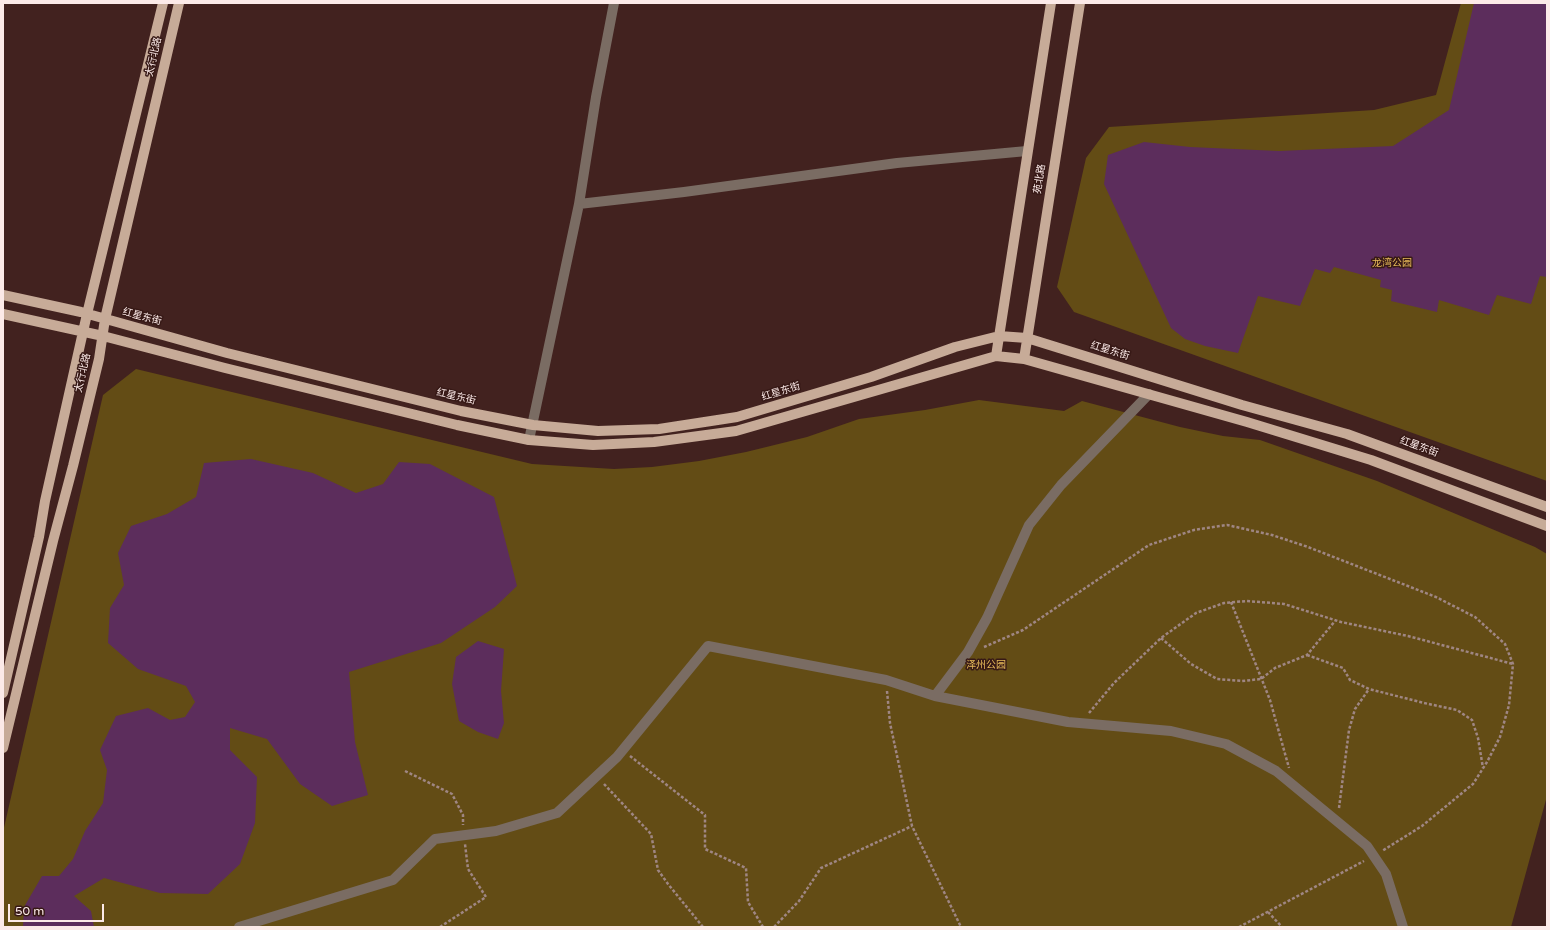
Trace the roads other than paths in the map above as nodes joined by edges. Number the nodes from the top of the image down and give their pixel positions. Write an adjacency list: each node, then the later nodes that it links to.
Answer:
1 (163, 3): 10 (main road, 太行北路)
2 (179, 3): 11 (main road, 太行北路)
3 (614, 3): 7 (street)
4 (1051, 3): 6 (main road, 苑北路)
5 (1080, 3): 15 (main road, 苑北路)
6 (1027, 151): 7 (street); 14 (main road, 苑北路)
7 (579, 204): 19 (street)
8 (3, 296): 10 (main road, 红星东街)
9 (3, 314): 12 (main road)
10 (87, 314): 11 (main road, 红星东街); 12 (main road, 太行北路)
11 (104, 319): 13 (main road, 太行北路); 19 (main road, 红星东街)
12 (84, 332): 13 (main road); 23 (main road, 太行北路)
13 (103, 336): 20 (main road); 25 (main road, 太行北路)
14 (999, 336): 15 (main road, 红星东街); 16 (main road, 苑北路); 19 (main road, 红星东街)
15 (1027, 338): 17 (main road, 苑北路); 21 (main road, 红星东街)
16 (996, 356): 17 (main road); 20 (main road)
17 (1024, 359): 18 (main road)
18 (1149, 394): 22 (main road); 24 (street)
19 (533, 425): 20 (street)
20 (529, 440)
21 (1547, 507)
22 (1547, 526)
23 (3, 693)
24 (935, 696): 26 (street); 27 (street)
25 (3, 748)
26 (239, 927)
27 (1403, 927)

